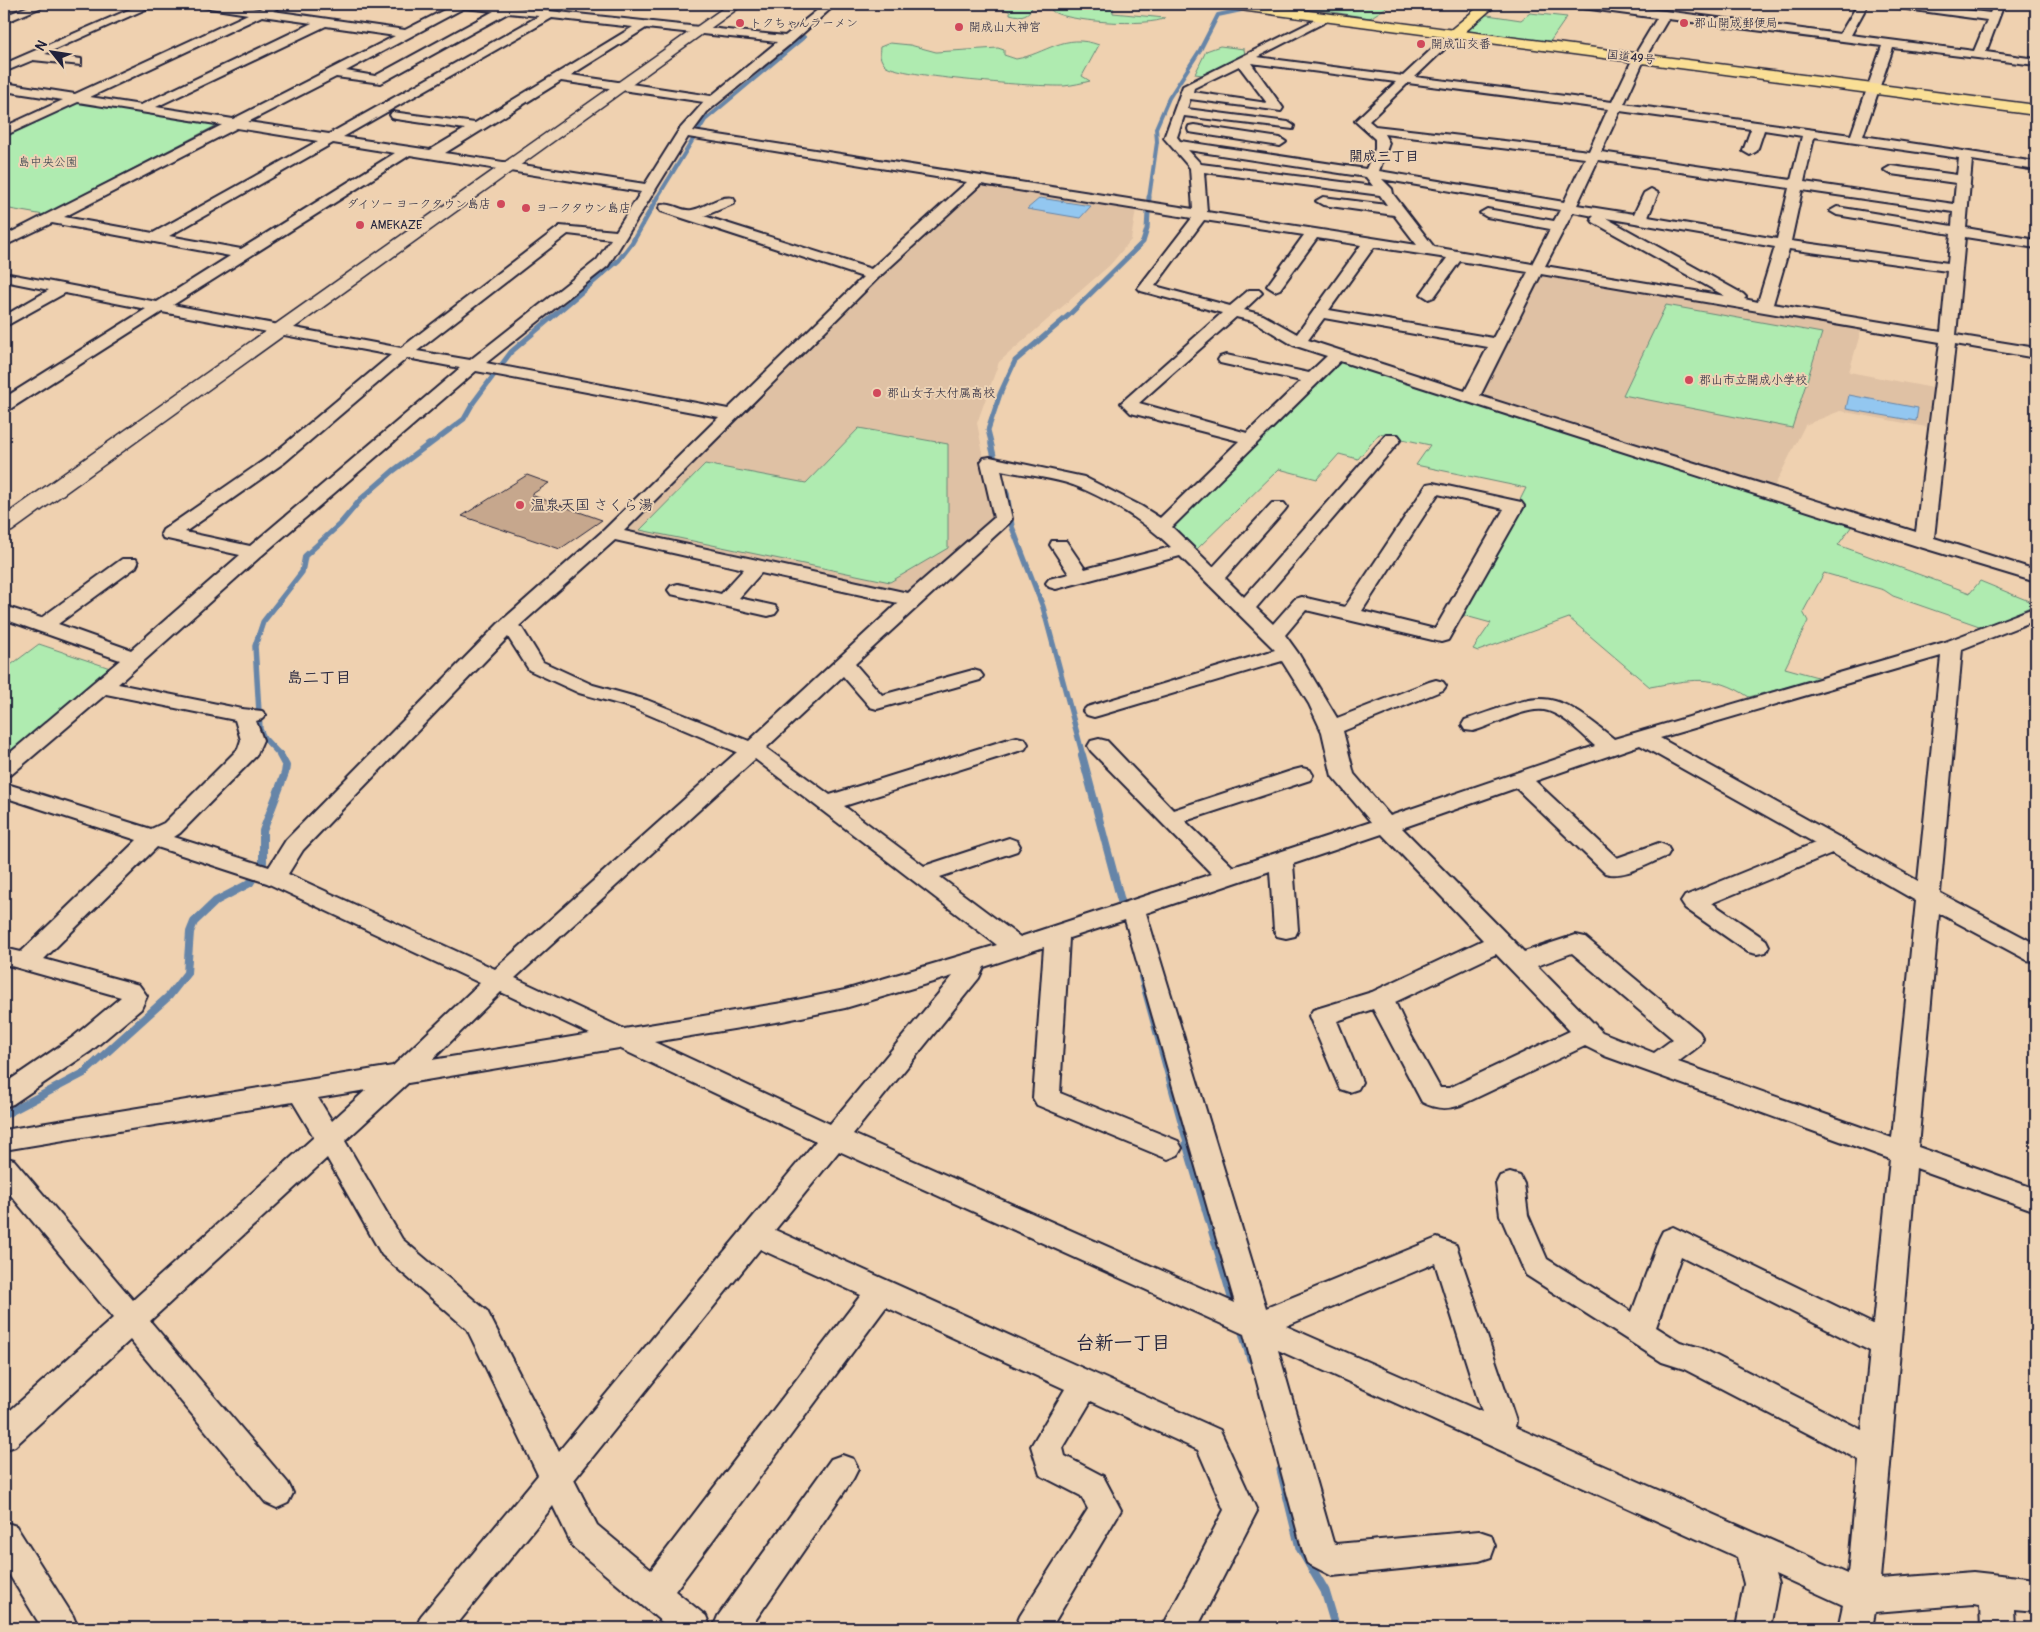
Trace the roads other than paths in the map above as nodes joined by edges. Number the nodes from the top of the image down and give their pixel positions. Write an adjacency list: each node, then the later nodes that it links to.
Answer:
1 (38, 4): 23 (street)
2 (151, 4): 35 (street)
3 (203, 4): 18 (street)
4 (279, 4): 18 (street)
5 (460, 4): 14 (street); 28 (street)
6 (737, 4): 27 (street)
7 (831, 4): 31 (street)
8 (1225, 4): 22 (main road, 国道49号)
9 (1490, 4): 29 (main road)
10 (1575, 4): 15 (street)
11 (1864, 4): 30 (street)
12 (1892, 4): 21 (street)
13 (2000, 4): 21 (street)
14 (485, 5): 16 (street)
15 (1621, 6): 20 (street)
16 (507, 9): 19 (street); 41 (street)
17 (1726, 10): 24 (street)
18 (260, 13): 25 (street); 48 (street)
19 (551, 14): 26 (street); 65 (street)
20 (1665, 14): 24 (street); 36 (street)
21 (1994, 17): 33 (street)
22 (1325, 18): 29 (main road, 国道49号); 37 (street)
23 (4, 20)
24 (1719, 21): 30 (street)
25 (324, 22): 28 (street); 51 (street)
26 (645, 24): 27 (street); 42 (street)
27 (701, 30): 31 (street); 44 (street)
28 (406, 34): 41 (street)
29 (1453, 35): 36 (main road, 国道49号); 43 (street)
30 (1844, 37): 32 (street)
31 (789, 40): 49 (street)
32 (1889, 43): 33 (street); 46 (street)
33 (1979, 54): 39 (street)
34 (4, 58): 35 (street)
35 (27, 58): 38 (street); 40 (street)
36 (1639, 58): 46 (main road, 国道49号); 50 (street)
37 (1242, 60): 43 (street); 47 (street); 47 (street)
38 (77, 62)
39 (2036, 62)
40 (4, 68)
41 (334, 73): 55 (street)
42 (560, 77): 44 (street); 59 (street)
43 (1404, 80): 50 (street); 60 (street)
44 (623, 86): 49 (street); 73 (street)
45 (4, 87): 48 (street)
46 (1875, 89): 52 (main road, 国道49号); 64 (street)
47 (1186, 95): 53 (street)
48 (74, 99): 51 (street); 61 (street)
49 (714, 100): 63 (street)
50 (1614, 106): 56 (street); 71 (street)
51 (145, 108): 55 (street)
52 (2036, 110)
53 (1179, 112): 57 (street); 58 (street)
54 (396, 115): 59 (street)
55 (233, 124): 65 (street); 95 (street)
56 (1759, 125): 62 (street); 69 (street)
57 (1288, 126)
58 (1174, 127): 66 (street); 67 (street)
59 (475, 128): 70 (street)
60 (1372, 129): 71 (street); 77 (street)
61 (4, 132)
62 (1809, 132): 64 (street); 80 (street)
63 (684, 134): 78 (street); 81 (street)
64 (1856, 138): 72 (street)
65 (332, 139): 68 (street); 101 (street)
66 (1280, 142)
67 (1175, 144): 75 (street); 77 (street)
68 (407, 151): 70 (street); 107 (street)
69 (1750, 151)
70 (432, 155): 73 (street)
71 (1593, 155): 80 (street); 87 (street)
72 (1966, 155): 74 (street); 79 (street)
73 (510, 166): 81 (street); 122 (street)
74 (2036, 166)
75 (1197, 167): 82 (street); 94 (street)
76 (1891, 170): 79 (street)
77 (1372, 174): 82 (street); 87 (street)
78 (977, 180): 94 (street); 111 (street)
79 (1963, 180): 88 (street)
80 (1797, 185): 88 (street); 104 (street)
81 (649, 189): 100 (street)
82 (1387, 192): 89 (street)
83 (1652, 193): 96 (street)
84 (1323, 200): 89 (street)
85 (728, 201): 93 (street)
86 (666, 208): 93 (street)
87 (1568, 208): 91 (street); 97 (street)
88 (1960, 209): 98 (street)
89 (1400, 211): 106 (street)
90 (1837, 211): 98 (street)
91 (1587, 212): 96 (street); 118 (street)
92 (1487, 213): 97 (street)
93 (690, 216): 111 (street)
94 (1200, 216): 99 (street); 119 (street)
95 (48, 218): 101 (street); 102 (street)
96 (1639, 220): 104 (street)
97 (1558, 226): 110 (street)
98 (1958, 231): 105 (street); 109 (street)
99 (1313, 233): 103 (street); 113 (street)
100 (621, 236): 127 (street); 130 (street)
101 (156, 238): 107 (street)
102 (4, 242)
103 (1370, 242): 106 (street); 120 (street)
104 (1783, 244): 109 (street); 118 (street)
105 (2036, 244)
106 (1429, 251): 108 (street)
107 (242, 254): 117 (street)
108 (1456, 256): 110 (street); 116 (street)
109 (1954, 268): 123 (street)
110 (1536, 269): 118 (street); 125 (street)
111 (873, 275): 134 (street)
112 (4, 277): 114 (street)
113 (1275, 286)
114 (62, 289): 117 (street); 121 (street)
115 (1254, 293): 119 (street)
116 (1429, 294)
117 (161, 307): 122 (street); 133 (street)
118 (1759, 307): 123 (street)
119 (1232, 311): 124 (street); 135 (street)
120 (1320, 313): 124 (street); 125 (street)
121 (4, 322)
122 (279, 331): 127 (street); 138 (street)
123 (1948, 338): 126 (street); 141 (street)
124 (1299, 342): 128 (street)
125 (1498, 344): 132 (street)
126 (2036, 353)
127 (404, 354): 130 (street); 144 (street)
128 (1337, 354): 131 (street); 132 (street)
129 (1226, 360): 131 (street)
130 (474, 365): 134 (street); 144 (street)
131 (1312, 379): 135 (street)
132 (1470, 398): 141 (street)
133 (4, 405)
134 (733, 415): 140 (street)
135 (1250, 439): 139 (street)
136 (1392, 439): 154 (street)
137 (1278, 507): 149 (street)
138 (4, 526)
139 (1161, 527): 143 (street); 153 (street)
140 (611, 534): 146 (street); 160 (street)
141 (1924, 542): 148 (street)
142 (1059, 545): 147 (street)
143 (1183, 548): 147 (street); 149 (street)
144 (254, 552): 163 (street)
145 (129, 563): 159 (street)
146 (757, 566): 152 (street); 153 (street)
147 (1080, 576): 150 (street)
148 (2036, 576)
149 (1214, 578): 154 (street)
150 (1056, 582)
151 (678, 590): 152 (street)
152 (726, 600): 155 (street)
153 (912, 600): 164 (street)
154 (1246, 608): 161 (street)
155 (768, 610)
156 (4, 612): 159 (street)
157 (2036, 613): 162 (street)
158 (1350, 614): 158 (street); 161 (street)
159 (43, 626): 163 (street)
160 (505, 628): 175 (street); 189 (street)
161 (1281, 644): 168 (street); 170 (street)
162 (1952, 646): 171 (street); 191 (street)
163 (134, 658): 167 (street)
164 (844, 664): 165 (street); 175 (street)
165 (973, 676)
166 (1436, 686): 170 (street)
167 (102, 687): 176 (street); 183 (street)
168 (1094, 711)
169 (1473, 725): 174 (street)
170 (1331, 728): 182 (street)
171 (1642, 737): 174 (street); 184 (street)
172 (1017, 744): 180 (street)
173 (1099, 746): 181 (street)
174 (1611, 748): 178 (street)
175 (752, 750): 180 (street); 202 (street)
176 (4, 769)
177 (1302, 775): 181 (street)
178 (1519, 780): 182 (street); 186 (street)
179 (4, 790): 183 (street)
180 (829, 803): 188 (street)
181 (1169, 819): 190 (street)
182 (1386, 825): 187 (street); 195 (street)
183 (154, 838): 189 (street); 199 (street)
184 (1834, 844): 191 (street); 197 (street)
185 (1009, 846): 188 (street)
186 (1659, 851)
187 (1281, 860): 190 (street); 193 (street)
188 (920, 875): 196 (street)
189 (275, 877): 202 (street)
190 (1229, 877): 192 (street)
191 (1928, 897): 198 (street); 215 (street)
192 (1133, 908): 194 (street); 222 (street)
193 (1286, 930)
194 (1057, 933): 196 (street); 214 (street)
195 (1499, 942): 201 (street); 203 (street)
196 (1015, 946): 200 (street)
197 (1757, 946)
198 (2036, 954)
199 (15, 959): 210 (street)
200 (974, 961): 205 (street); 211 (street)
201 (1519, 963): 204 (street); 206 (street)
202 (499, 979): 205 (street); 207 (street)
203 (1381, 998): 204 (street); 208 (street)
204 (1588, 1034): 206 (street)
205 (621, 1039): 207 (street); 211 (street)
206 (1658, 1064): 215 (street)
207 (400, 1075): 209 (street); 212 (street)
208 (1349, 1082)
209 (299, 1090): 212 (street); 213 (street)
210 (4, 1097)
211 (836, 1138): 219 (street); 222 (street)
212 (330, 1139): 221 (street); 230 (street)
213 (4, 1140)
214 (1168, 1148)
215 (1902, 1152): 218 (street); 224 (street)
216 (4, 1168): 221 (street)
217 (1510, 1184): 223 (street)
218 (2036, 1200)
219 (755, 1234): 220 (street); 230 (street)
220 (881, 1292): 225 (street); 236 (street)
221 (130, 1321): 227 (street); 231 (street)
222 (1256, 1325): 226 (street); 226 (street); 233 (street)
223 (1640, 1332): 224 (street); 228 (street)
224 (1885, 1344): 228 (street)
225 (1084, 1384): 243 (street); 244 (street)
226 (1498, 1434): 234 (street)
227 (4, 1436)
228 (1876, 1452): 238 (street)
229 (842, 1469): 242 (street)
230 (555, 1479): 236 (street); 240 (street)
231 (277, 1493)
232 (4, 1537): 239 (street)
233 (1479, 1546)
234 (1751, 1548): 238 (street); 245 (street)
235 (1996, 1591): 237 (street); 238 (street); 247 (street)
236 (653, 1594): 241 (street)
237 (2036, 1595)
238 (1862, 1597): 246 (street)
239 (61, 1628)
240 (433, 1628)
241 (694, 1628)
242 (730, 1628)
243 (1032, 1628)
244 (1179, 1628)
245 (1753, 1628)
246 (1855, 1628)
247 (1998, 1628)

